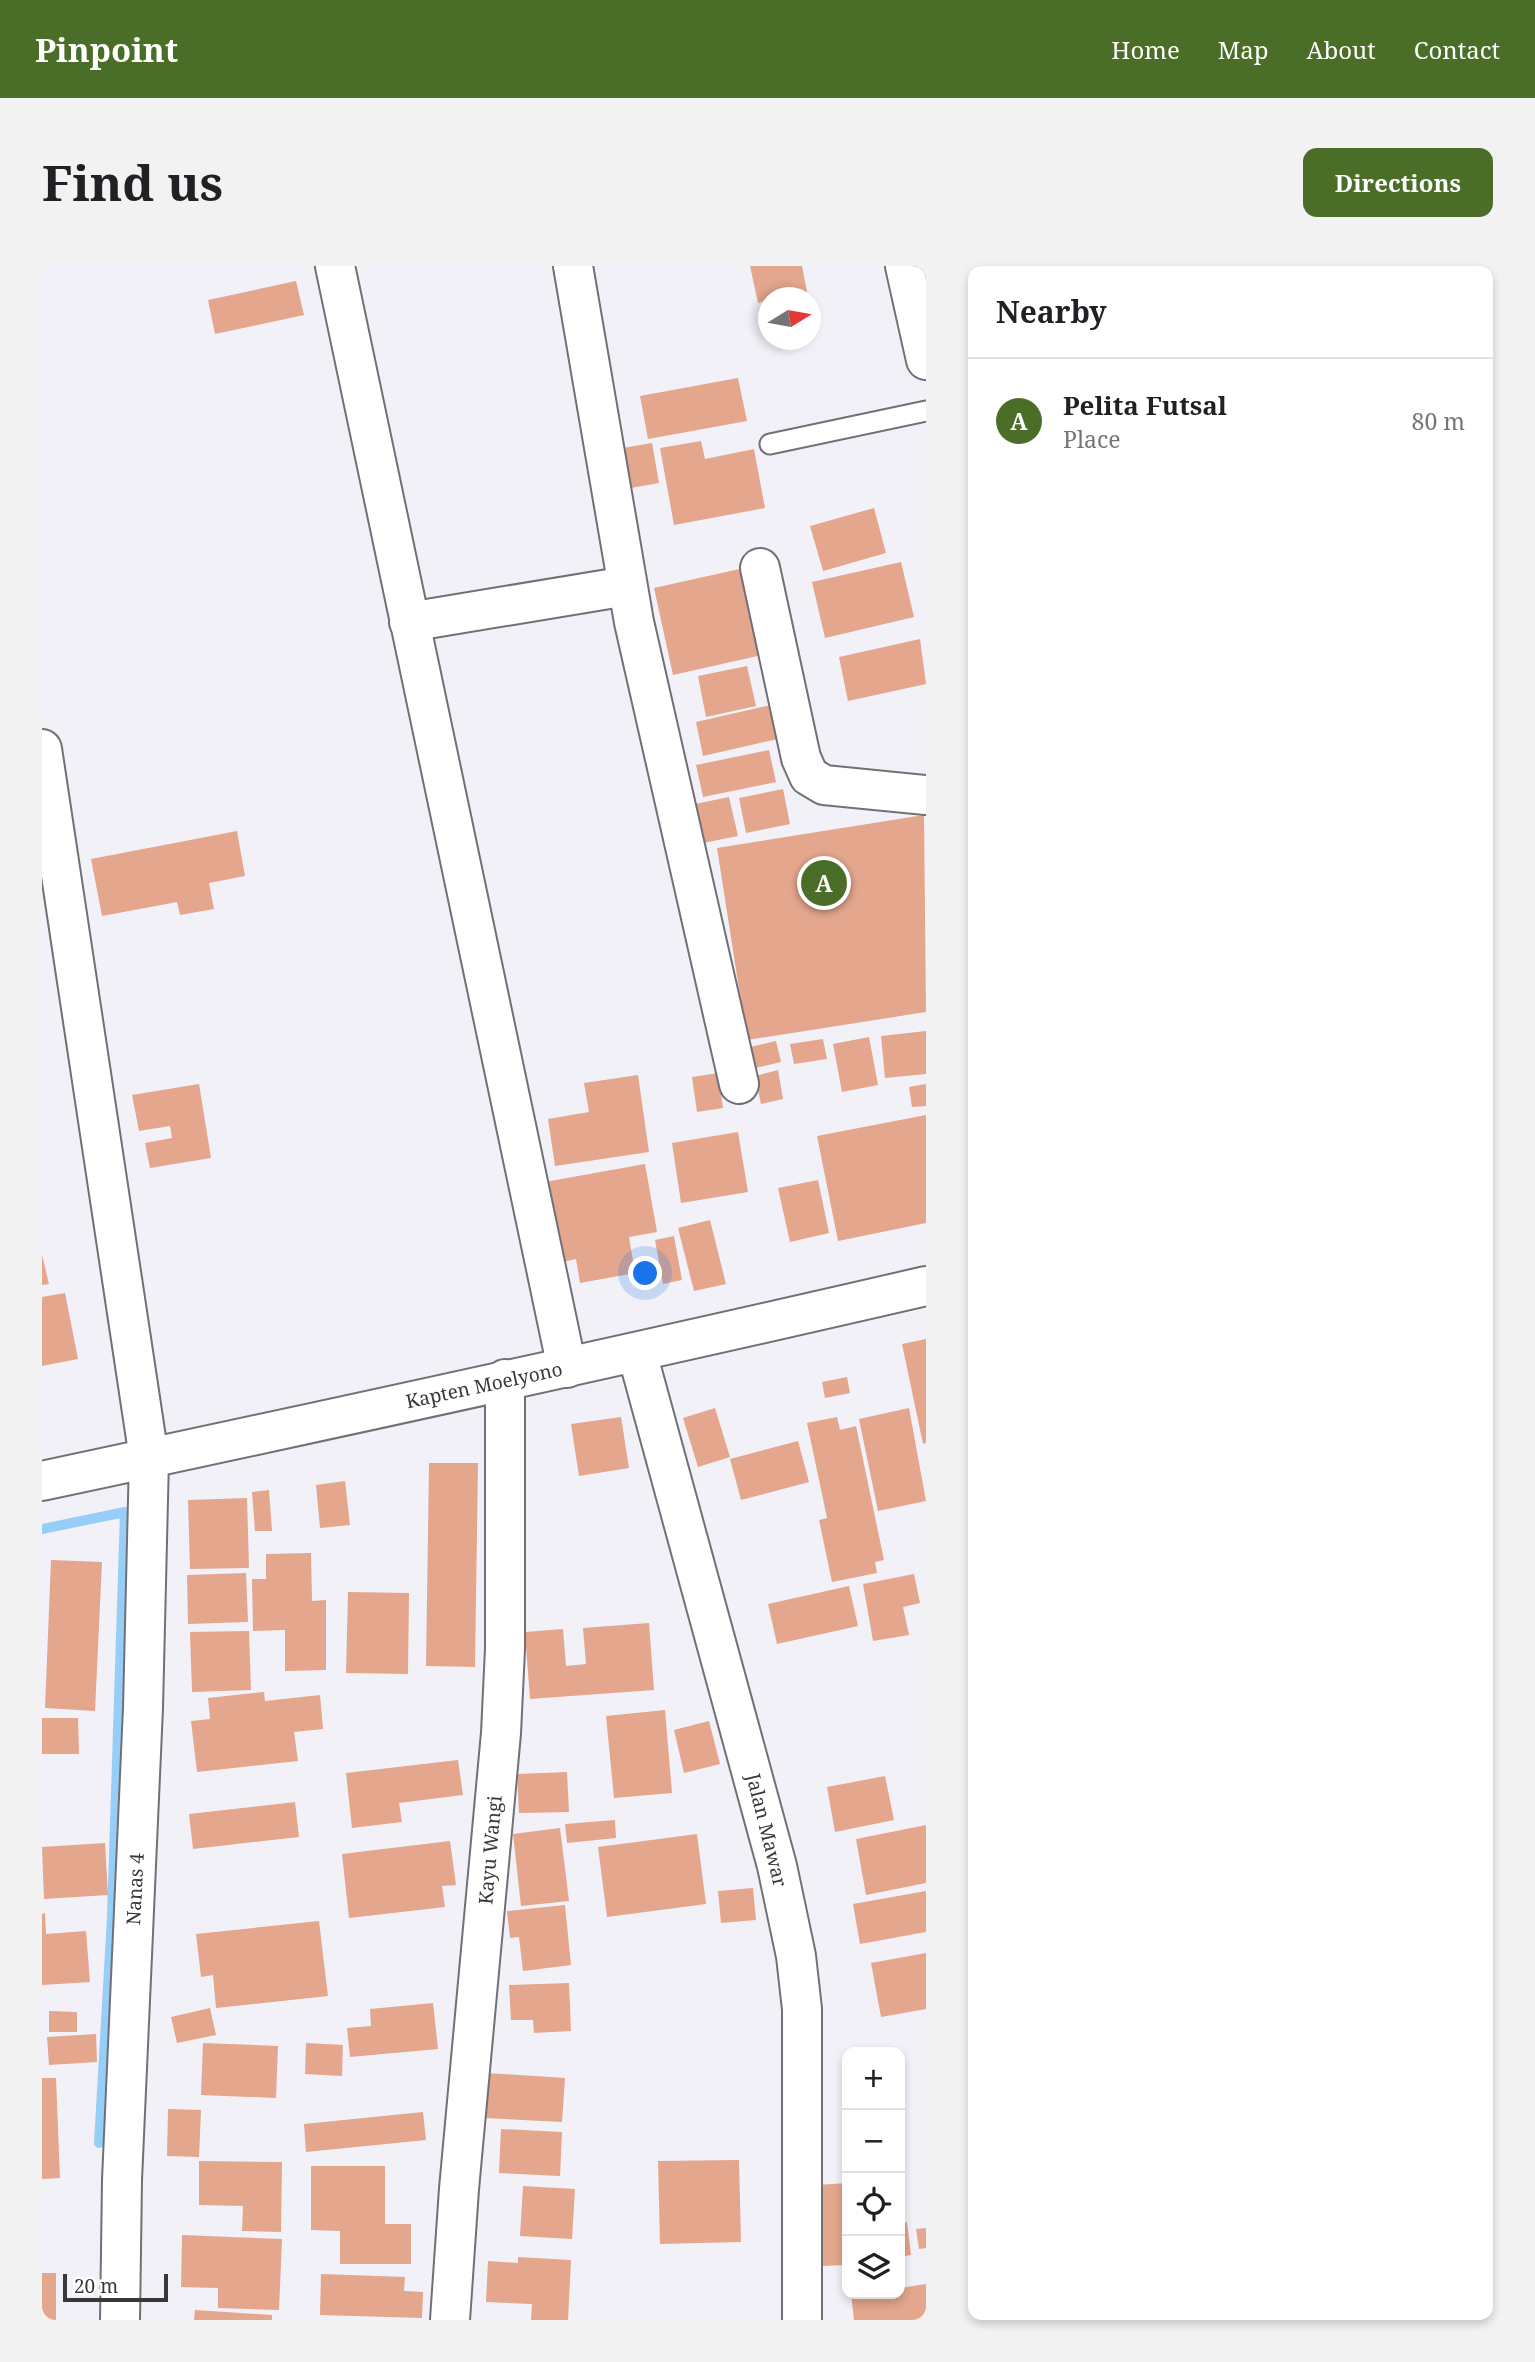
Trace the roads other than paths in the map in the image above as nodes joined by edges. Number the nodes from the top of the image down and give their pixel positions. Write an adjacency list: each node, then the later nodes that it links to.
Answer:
1 (335, 266): 9 (street)
2 (573, 266): 8 (street)
3 (914, 281): 4 (street)
4 (926, 360)
5 (926, 411): 6 (lane)
6 (770, 444)
7 (760, 568): 11 (street)
8 (627, 586): 9 (street); 12 (street)
9 (409, 622): 15 (street)
10 (42, 749): 17 (street, Nanas 4)
11 (926, 795)
12 (739, 1084)
13 (926, 1286): 14 (street, Kapten Moelyono)
14 (637, 1353): 15 (street, Kapten Moelyono); 21 (street, Jalan Mawar)
15 (568, 1368): 16 (street, Kapten Moelyono)
16 (505, 1379): 17 (street, Kapten Moelyono); 20 (street, Kayu Wangi)
17 (149, 1458): 18 (street, Kapten Moelyono); 19 (street, Nanas 4)
18 (42, 1481)
19 (120, 2320)
20 (450, 2320)
21 (803, 2320)

